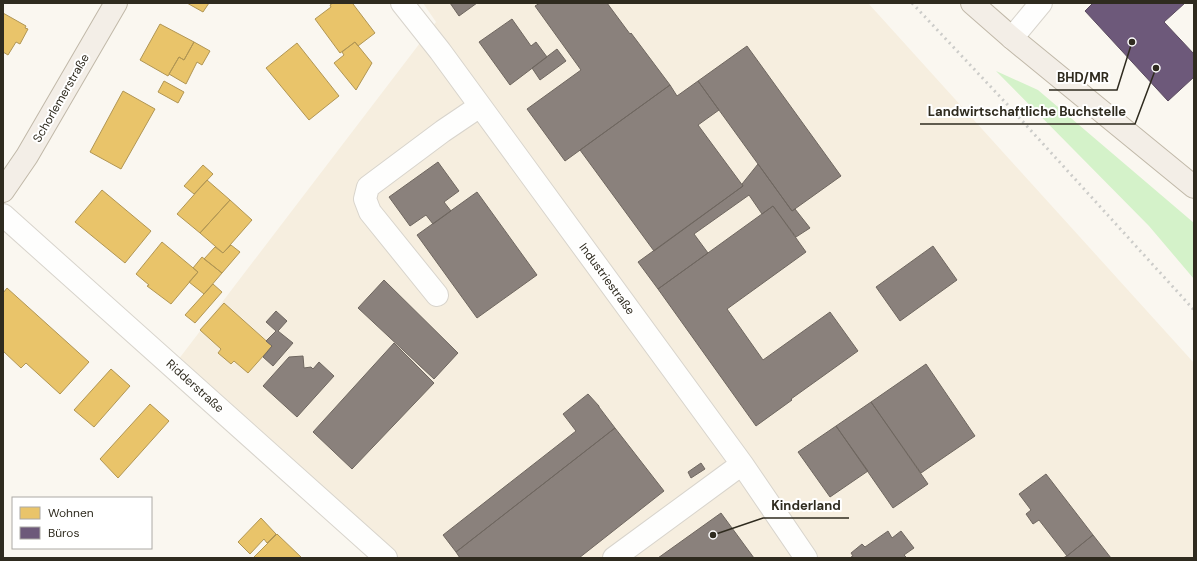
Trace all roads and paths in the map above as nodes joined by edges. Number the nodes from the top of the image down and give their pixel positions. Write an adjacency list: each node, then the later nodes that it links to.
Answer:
1 (116, 3): 8 (main road, Schorlemerstraße)
2 (402, 3): 6 (street, Industriestraße)
3 (972, 3): 5 (main road)
4 (1041, 3): 5 (street)
5 (1012, 38): 7 (main road)
6 (480, 106): 10 (street); 11 (street, Industriestraße)
7 (1194, 187)
8 (3, 190)
9 (3, 215): 12 (street, Ridderstraße)
10 (437, 295)
11 (742, 464): 13 (street); 14 (street, Industriestraße)
12 (386, 558)
13 (614, 558)
14 (806, 558)

